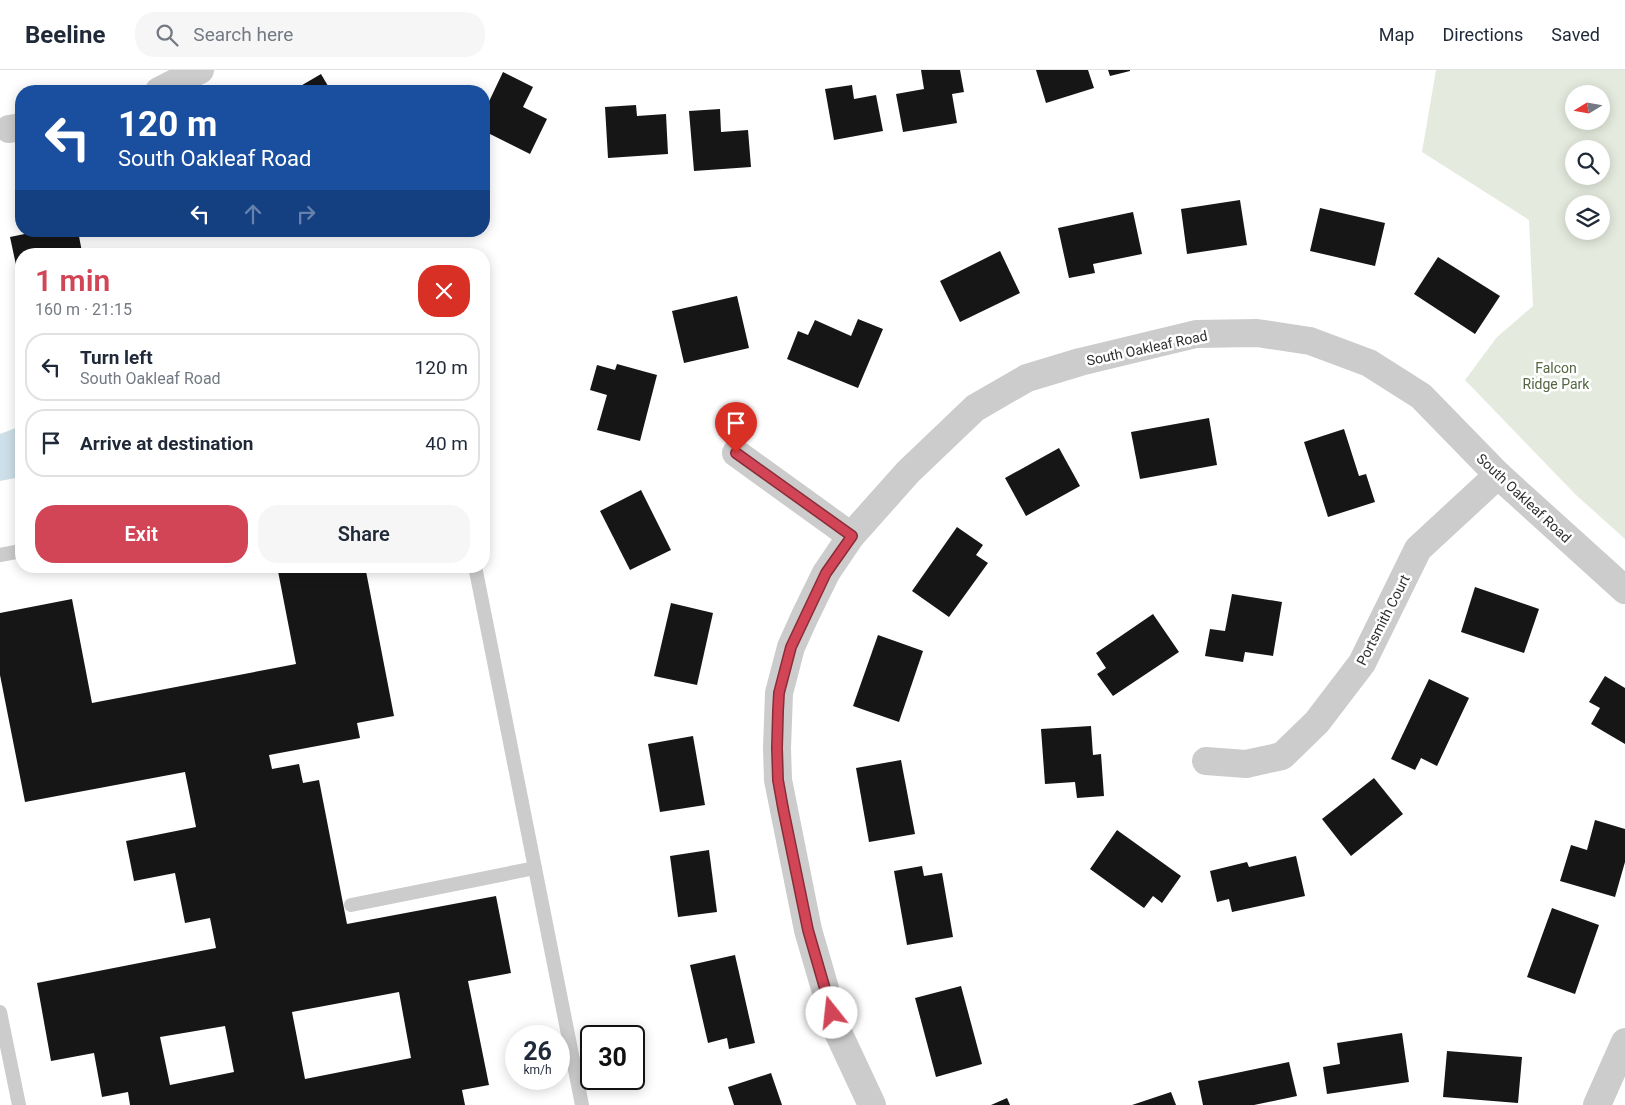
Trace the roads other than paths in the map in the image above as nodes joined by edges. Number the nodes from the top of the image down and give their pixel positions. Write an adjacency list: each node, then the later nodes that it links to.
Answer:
1 (200, 70): 2 (street)
2 (171, 85)
3 (736, 453): 5 (street)
4 (1498, 475): 5 (street, South Oakleaf Road); 9 (street, South Oakleaf Road); 10 (street, Portsmith Court)
5 (852, 536): 17 (street, South Oakleaf Road)
6 (15, 552): 7 (lane)
7 (0, 555)
8 (476, 573): 11 (lane)
9 (1625, 590)
10 (1206, 761)
11 (535, 868): 12 (lane); 16 (lane)
12 (351, 905)
13 (0, 1012): 15 (lane)
14 (1625, 1042): 18 (street)
15 (18, 1105)
16 (582, 1105)
17 (872, 1105)
18 (1597, 1105)

